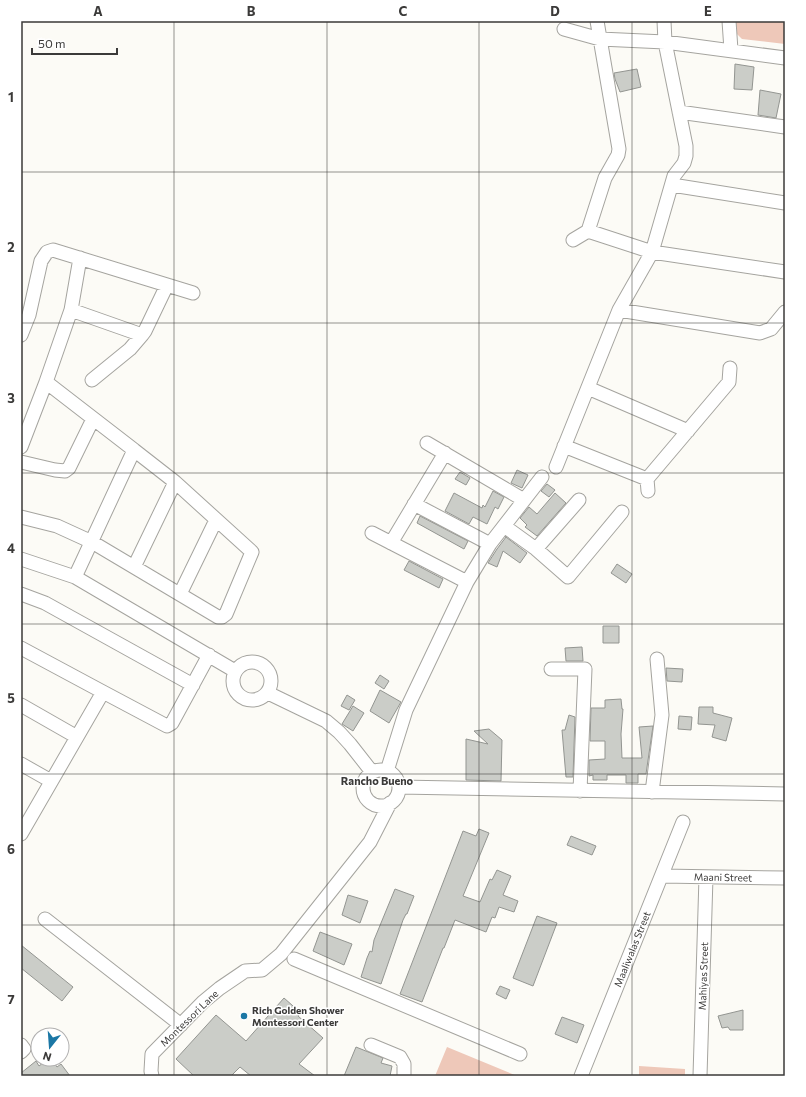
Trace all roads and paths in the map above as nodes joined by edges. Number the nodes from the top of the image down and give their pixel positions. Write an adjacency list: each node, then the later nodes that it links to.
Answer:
1 (597, 21): 5 (street)
2 (664, 21): 6 (street)
3 (729, 21): 7 (street)
4 (564, 29): 5 (street)
5 (600, 39): 6 (street); 13 (street)
6 (665, 42): 7 (street); 9 (street)
7 (731, 50): 8 (street)
8 (785, 58)
9 (679, 112): 10 (street); 11 (street)
10 (785, 128)
11 (672, 186): 12 (street); 15 (street)
12 (785, 202)
13 (588, 231): 14 (street); 15 (street)
14 (573, 240)
15 (652, 252): 17 (street); 21 (street)
16 (80, 258): 18 (street); 20 (street); 23 (street)
17 (785, 272)
18 (166, 285): 19 (street); 24 (street)
19 (193, 293)
20 (71, 310): 24 (street); 27 (street)
21 (619, 310): 22 (street); 28 (street)
22 (785, 312)
23 (21, 335)
24 (142, 335): 26 (street)
25 (730, 368): 30 (street)
26 (92, 380)
27 (46, 382): 29 (street); 33 (street)
28 (588, 388): 30 (street); 32 (street)
29 (93, 419): 34 (street); 36 (street)
30 (688, 431): 32 (street)
31 (427, 443): 35 (street)
32 (564, 446): 37 (street)
33 (21, 447)
34 (134, 450): 39 (street); 48 (street)
35 (445, 453): 40 (street); 42 (street)
36 (21, 462)
37 (556, 467)
38 (542, 477): 40 (street)
39 (175, 482): 45 (street); 53 (street)
40 (524, 500): 46 (street)
41 (579, 500): 51 (street)
42 (414, 504): 49 (street); 50 (street)
43 (622, 512): 51 (street)
44 (21, 517): 48 (street)
45 (216, 520): 57 (street); 57 (street)
46 (504, 526): 50 (street); 51 (street)
47 (372, 534): 49 (street)
48 (92, 542): 53 (street); 54 (street)
49 (391, 543): 55 (street)
50 (490, 544): 55 (street)
51 (536, 549)
52 (21, 559): 54 (street)
53 (134, 567): 57 (street)
54 (75, 577): 59 (street)
55 (467, 582): 69 (street)
56 (21, 594): 63 (street)
57 (180, 594)
58 (21, 648): 64 (street)
59 (209, 655): 62 (street); 63 (street)
60 (657, 659): 74 (street)
61 (551, 669): 73 (street)
62 (235, 671): 65 (street); 65 (street)
63 (193, 685): 64 (street)
64 (103, 692): 67 (street)
65 (268, 693): 70 (street)
66 (21, 705): 67 (street)
67 (77, 737): 71 (street)
68 (21, 764): 71 (street)
69 (387, 771): 70 (street); 72 (street)
70 (372, 772): 76 (street)
71 (51, 781): 78 (street)
72 (399, 787): 73 (street); 76 (street)
73 (580, 791): 74 (street)
74 (652, 792): 75 (street)
75 (785, 794)
76 (390, 803): 84 (street, Montessori Lane)
77 (683, 822): 79 (street, Maaliwalas Street)
78 (21, 834)
79 (662, 876): 80 (street, Maani Street); 91 (street, Maaliwalas Street)
80 (706, 877): 81 (street, Maani Street); 92 (street, Mahiyas Street)
81 (785, 878)
82 (46, 919): 84 (street)
83 (294, 959): 88 (street)
84 (181, 1025): 89 (street, Montessori Lane)
85 (21, 1045): 87 (street)
86 (371, 1045): 90 (street)
87 (21, 1052)
88 (520, 1054)
89 (152, 1076)
90 (404, 1076)
91 (581, 1076)
92 (700, 1076)

